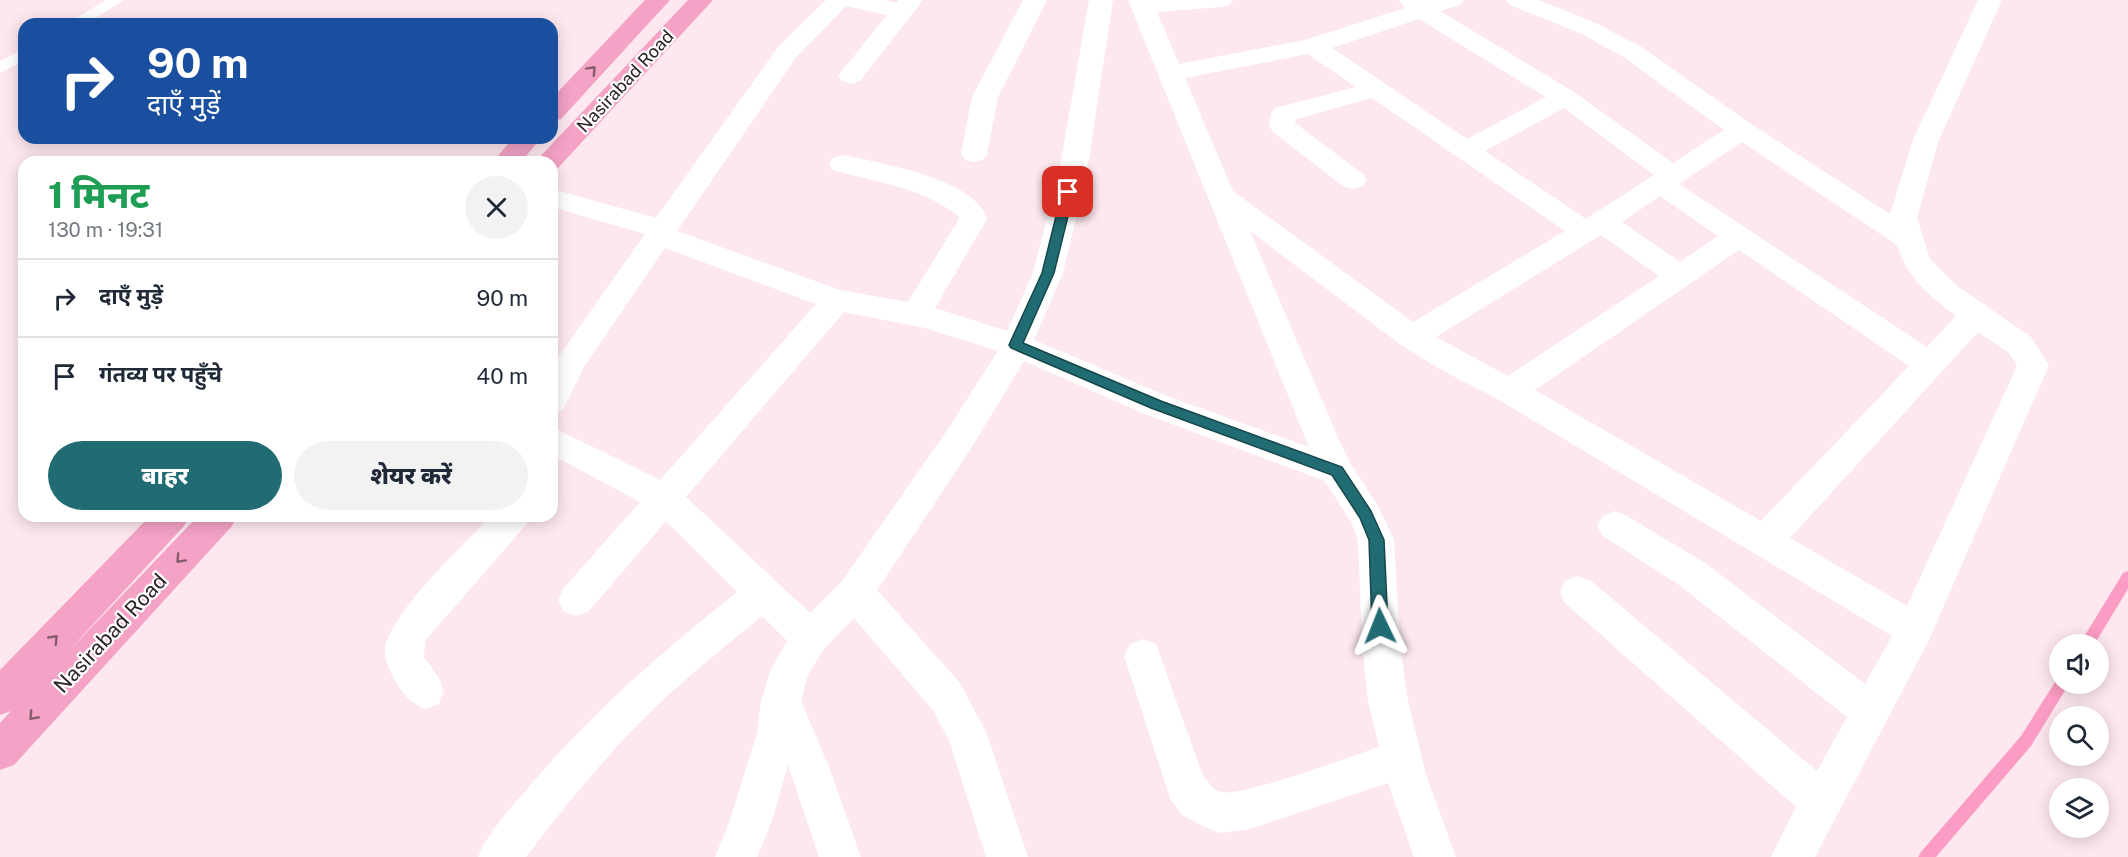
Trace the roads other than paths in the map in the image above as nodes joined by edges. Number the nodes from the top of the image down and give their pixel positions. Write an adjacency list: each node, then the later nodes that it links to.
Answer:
1 (117, 0): 15 (lane)
2 (658, 0): 23 (highway, Nasirabad Road, one-way to 2)
3 (701, 0): 29 (highway, Nasirabad Road)
4 (839, 0): 36 (street)
5 (851, 0): 14 (street)
6 (1035, 0): 27 (street)
7 (1101, 0): 44 (street)
8 (1221, 0): 12 (street)
9 (1452, 0): 13 (street)
10 (1518, 0): 24 (street)
11 (1990, 0): 38 (street)
12 (1141, 3): 19 (street)
13 (1416, 5): 16 (street); 22 (street)
14 (907, 6): 20 (street)
15 (86, 18)
16 (1313, 46): 19 (street); 21 (street)
17 (18, 58): 18 (lane)
18 (0, 68)
19 (1171, 73): 33 (street)
20 (851, 76)
21 (1376, 89): 26 (street); 32 (street)
22 (1565, 98): 26 (street); 31 (street)
23 (558, 107)
24 (1742, 130): 31 (street); 38 (street)
25 (522, 144): 28 (highway)
26 (1464, 151): 35 (street)
27 (974, 154)
28 (512, 156)
29 (554, 156)
30 (842, 164): 42 (street)
31 (1666, 179): 35 (street); 37 (street)
32 (1353, 180)
33 (1218, 194): 43 (street); 49 (street)
34 (558, 200): 36 (street)
35 (1594, 227): 39 (street); 43 (street)
36 (661, 232): 40 (street); 46 (street)
37 (1739, 236): 39 (street); 45 (street)
38 (1908, 239): 41 (street)
39 (1680, 276): 47 (street)
40 (837, 300): 42 (street); 50 (street)
41 (1975, 315): 45 (street); 60 (street)
42 (915, 316): 44 (street)
43 (1412, 338): 47 (street)
44 (1016, 345): 49 (street); 57 (street)
45 (1929, 364): 55 (street)
46 (558, 389)
47 (1510, 391): 55 (street)
48 (558, 443): 50 (street)
49 (1337, 471): 68 (street)
50 (664, 498): 56 (street); 59 (street)
51 (166, 522): 64 (highway, Nasirabad Road, one-way to 51)
52 (214, 522): 67 (highway, Nasirabad Road, one-way to 67)
53 (508, 522): 63 (street)
54 (1615, 526): 66 (street)
55 (1764, 542): 60 (street)
56 (762, 592): 61 (street); 70 (street)
57 (855, 592): 61 (street); 73 (street)
58 (1578, 592): 69 (street)
59 (576, 600)
60 (1915, 630): 66 (street)
61 (810, 638): 65 (street)
62 (1143, 656): 68 (street)
63 (425, 691)
64 (0, 697)
65 (781, 701): 71 (street); 72 (street)
66 (1870, 712): 69 (street)
67 (0, 751)
68 (1403, 759): 74 (street)
69 (1822, 802): 75 (street)
70 (499, 857)
71 (736, 857)
72 (840, 857)
73 (1007, 857)
74 (1435, 857)
75 (1792, 857)

